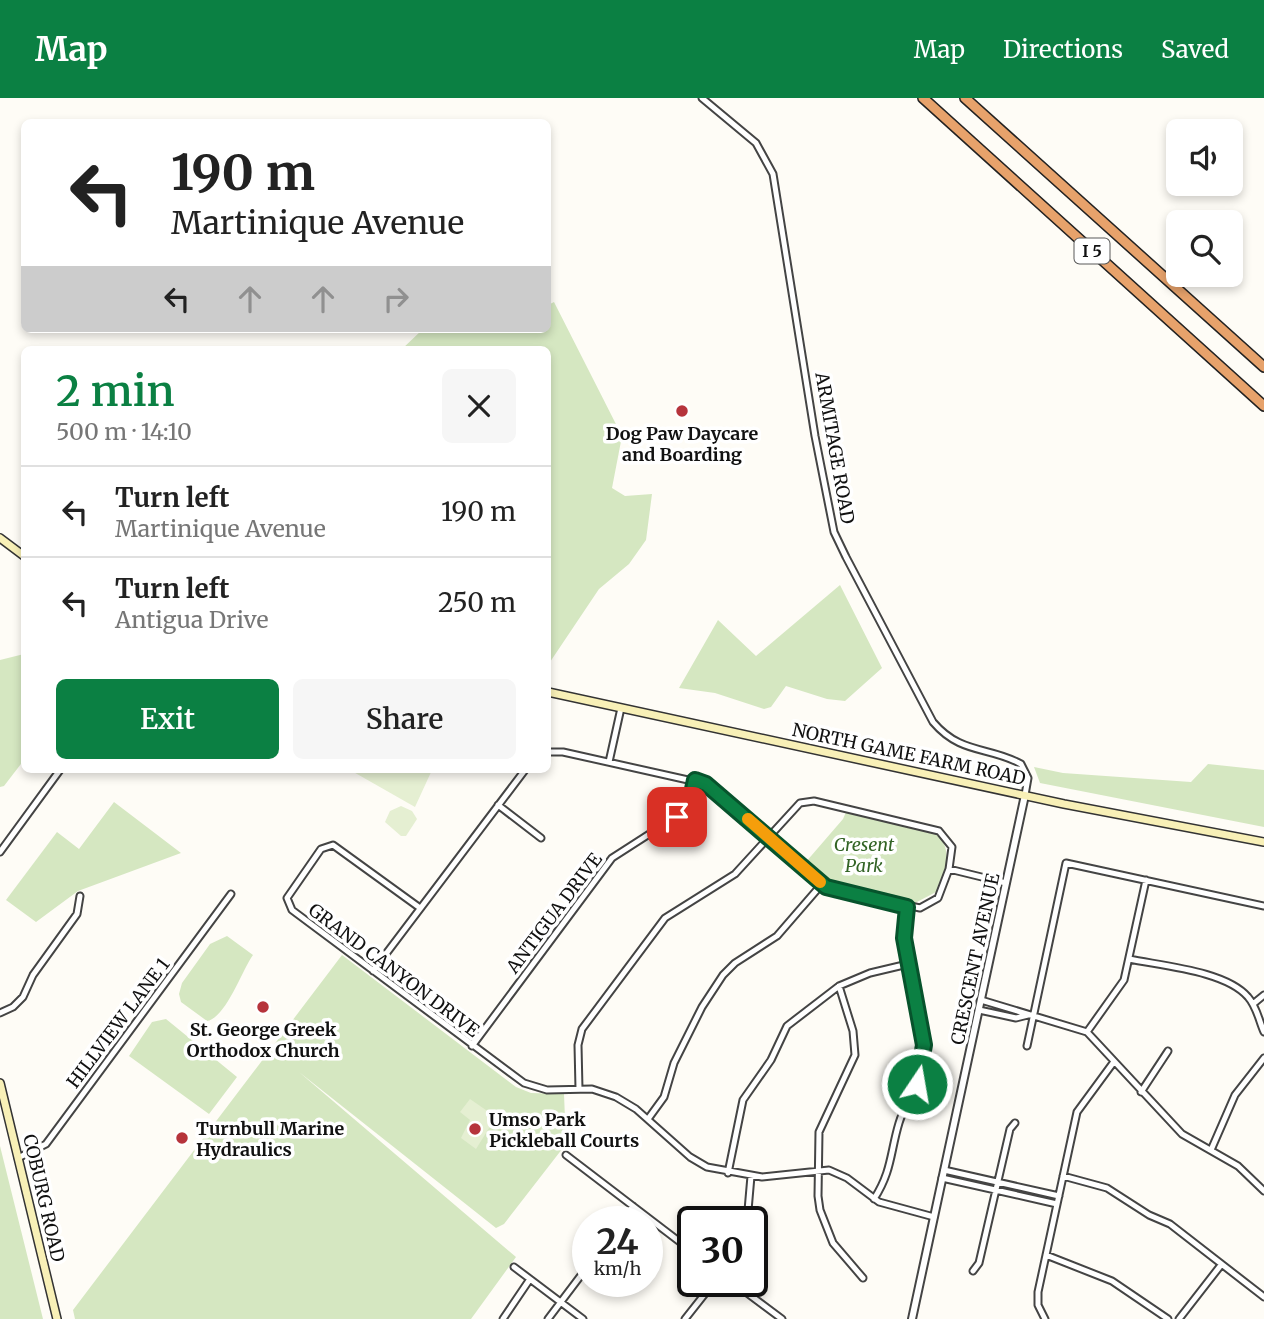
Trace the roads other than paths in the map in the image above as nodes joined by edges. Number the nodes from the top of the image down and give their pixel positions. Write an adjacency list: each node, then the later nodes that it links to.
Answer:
1 (702, 98): 15 (street, ARMITAGE ROAD)
2 (923, 98): 5 (highway, I 5)
3 (965, 98): 4 (highway, I 5)
4 (1264, 367)
5 (1263, 404)
6 (0, 538): 7 (main road)
7 (21, 554)
8 (551, 693): 9 (main road, NORTH GAME FARM ROAD)
9 (621, 708): 11 (street); 15 (main road, NORTH GAME FARM ROAD)
10 (551, 752): 11 (street)
11 (608, 762): 14 (street)
12 (58, 773): 20 (street)
13 (523, 773): 16 (street)
14 (695, 780): 17 (street); 42 (street, ANTIGUA DRIVE)
15 (1025, 795): 19 (main road, NORTH GAME FARM ROAD); 23 (street, CRESCENT AVENUE)
16 (498, 805): 18 (street); 29 (street)
17 (768, 836): 21 (street); 24 (street); 48 (street)
18 (541, 838)
19 (1264, 842)
20 (0, 852)
21 (949, 869): 23 (street); 28 (street)
22 (1146, 880): 27 (street); 30 (street); 39 (street)
23 (1006, 883): 35 (street, CRESCENT AVENUE)
24 (822, 884): 28 (street); 50 (street)
25 (231, 894): 54 (street, HILLVIEW LANE 1)
26 (80, 896): 38 (street)
27 (1264, 906)
28 (907, 907): 31 (street)
29 (420, 908): 32 (street); 32 (street, GRAND CANYON DRIVE)
30 (1129, 959): 36 (street); 40 (street)
31 (908, 964): 33 (street); 65 (street)
32 (373, 971): 42 (street, GRAND CANYON DRIVE)
33 (839, 986): 55 (street); 57 (street)
34 (1264, 995): 36 (street)
35 (981, 1000): 37 (street, CRESCENT AVENUE); 39 (street)
36 (1254, 1004): 41 (street)
37 (979, 1010): 39 (street); 56 (street, CRESCENT AVENUE)
38 (0, 1013)
39 (1031, 1016): 40 (street); 43 (street)
40 (1087, 1032): 46 (street)
41 (1264, 1032)
42 (472, 1046): 48 (street, GRAND CANYON DRIVE)
43 (1027, 1046)
44 (1168, 1051): 49 (street)
45 (1264, 1058): 52 (street)
46 (1113, 1063): 49 (street); 59 (street)
47 (0, 1083): 54 (main road, COBURG ROAD)
48 (579, 1089): 50 (street, GRAND CANYON DRIVE)
49 (1141, 1092): 52 (street)
50 (648, 1119): 57 (street, GRAND CANYON DRIVE)
51 (1015, 1123): 61 (street)
52 (1211, 1150): 63 (street)
53 (566, 1155): 67 (street)
54 (18, 1157): 83 (main road, COBURG ROAD)
55 (817, 1170): 58 (street, GRAND CANYON DRIVE); 65 (street); 76 (street)
56 (944, 1170): 60 (street, CRESCENT AVENUE); 61 (street)
57 (728, 1173): 58 (street, GRAND CANYON DRIVE)
58 (751, 1176): 68 (street)
59 (1063, 1176): 64 (street); 73 (street)
60 (942, 1178): 62 (street); 69 (street, CRESCENT AVENUE)
61 (999, 1182): 62 (street); 64 (street)
62 (997, 1190): 66 (street); 75 (street)
63 (1264, 1191)
64 (1059, 1195): 66 (street)
65 (874, 1199): 69 (street)
66 (1057, 1204): 72 (street)
67 (633, 1206)
68 (748, 1206)
69 (934, 1217): 89 (street, CRESCENT AVENUE)
70 (663, 1229): 71 (street)
71 (677, 1240)
72 (1046, 1255): 90 (street); 91 (street)
73 (1221, 1265): 81 (street); 92 (street)
74 (514, 1267): 77 (street)
75 (973, 1271)
76 (863, 1278)
77 (530, 1279): 82 (street); 84 (street)
78 (572, 1287): 82 (street)
79 (702, 1297): 87 (street)
80 (752, 1297): 88 (street)
81 (1264, 1297)
82 (561, 1302): 85 (street); 86 (street)
83 (57, 1319)
84 (503, 1319)
85 (548, 1319)
86 (583, 1319)
87 (685, 1319)
88 (782, 1319)
89 (912, 1319)
90 (1045, 1319)
91 (1168, 1319)
92 (1180, 1319)

